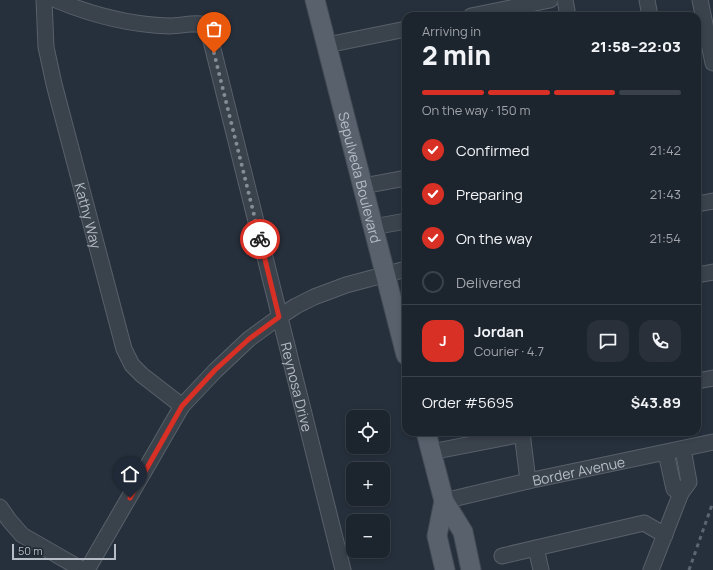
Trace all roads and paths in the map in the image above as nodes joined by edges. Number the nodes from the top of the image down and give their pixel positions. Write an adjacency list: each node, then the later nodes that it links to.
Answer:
1 (44, 0): 28 (street, Kathy Way)
2 (56, 0): 24 (street, Reynosa Drive)
3 (315, 0): 12 (main road, Sepulveda Boulevard)
4 (550, 0): 8 (street)
5 (565, 0): 9 (street)
6 (647, 0): 10 (street)
7 (700, 0): 13 (street)
8 (491, 12)
9 (567, 12)
10 (649, 12)
11 (402, 30): 12 (street)
12 (327, 45): 15 (main road, Sepulveda Boulevard)
13 (713, 63)
14 (402, 179): 15 (street)
15 (363, 186): 19 (main road, Sepulveda Boulevard)
16 (713, 201): 17 (street)
17 (701, 203)
18 (402, 222): 19 (street)
19 (373, 227): 22 (main road, Sepulveda Boulevard)
20 (402, 270): 22 (street)
21 (713, 272): 23 (street)
22 (385, 274): 24 (street); 25 (main road, Sepulveda Boulevard)
23 (701, 274)
24 (279, 317): 28 (street); 45 (street, Reynosa Drive)
25 (402, 340)
26 (713, 378): 27 (street)
27 (701, 380)
28 (182, 406): 44 (street)
29 (427, 436): 34 (main road)
30 (508, 436): 34 (street)
31 (523, 436): 36 (street)
32 (713, 442): 33 (street, Border Avenue)
33 (683, 449): 35 (street, Border Avenue); 37 (street)
34 (431, 452): 38 (main road)
35 (666, 453): 36 (street, Border Avenue); 37 (street)
36 (528, 481): 38 (street, Border Avenue)
37 (681, 493): 40 (street)
38 (444, 501): 46 (main road); 47 (main road)
39 (0, 507): 43 (street)
40 (665, 535): 41 (street); 49 (street)
41 (536, 548): 42 (street); 48 (street)
42 (502, 556)
43 (83, 570)
44 (87, 570)
45 (343, 570)
46 (445, 570)
47 (471, 570)
48 (541, 570)
49 (652, 570)

